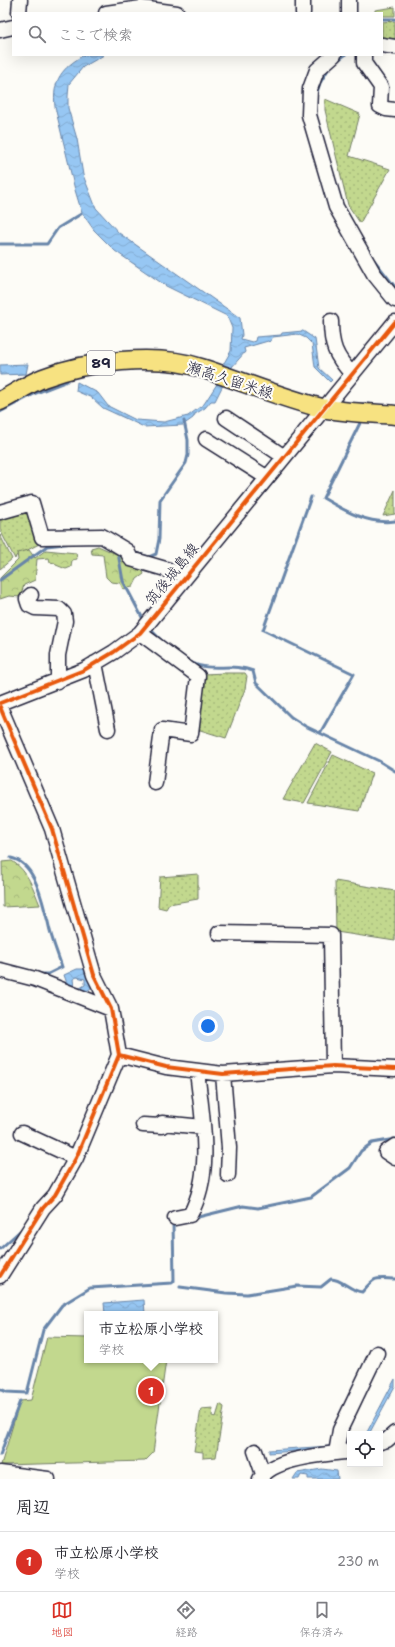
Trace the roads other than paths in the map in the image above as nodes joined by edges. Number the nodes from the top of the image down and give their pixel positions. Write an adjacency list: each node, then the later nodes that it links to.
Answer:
1 (20, 0): 4 (street)
2 (304, 0): 7 (street)
3 (349, 0): 8 (street)
4 (19, 12)
5 (113, 12): 6 (street)
6 (170, 12)
7 (303, 12)
8 (349, 12)
9 (12, 27): 10 (street)
10 (0, 30)
11 (383, 45): 12 (street)
12 (395, 47)
13 (333, 56): 16 (street)
14 (364, 56): 15 (street)
15 (395, 110)
16 (395, 300)
17 (331, 321): 19 (street)
18 (395, 322): 19 (street, 筑後城島線)
19 (352, 374): 21 (street, 筑後城島線)
20 (0, 401): 21 (main road, 瀬高久留米線 / 89)
21 (324, 408): 22 (main road, 瀬高久留米線 / 89); 25 (street, 筑後城島線)
22 (395, 415)
23 (226, 418): 25 (street)
24 (206, 439): 26 (street)
25 (283, 456): 26 (street, 筑後城島線)
26 (266, 477): 28 (street, 筑後城島線)
27 (0, 512): 28 (street)
28 (186, 575): 30 (street, 筑後城島線)
29 (31, 595): 32 (street)
30 (140, 633): 31 (street, 筑後城島線); 36 (street)
31 (95, 663): 32 (street, 筑後城島線); 35 (street)
32 (58, 681): 33 (street, 筑後城島線)
33 (0, 703)
34 (0, 707): 39 (street)
35 (108, 729)
36 (155, 783)
37 (219, 933): 41 (street)
38 (0, 970): 39 (street)
39 (110, 1009): 40 (street)
40 (119, 1055): 43 (street); 49 (street)
41 (333, 1066): 42 (street); 44 (street)
42 (395, 1069)
43 (197, 1071): 44 (street); 46 (street)
44 (223, 1074): 51 (street)
45 (143, 1125): 46 (street)
46 (202, 1127): 52 (street)
47 (22, 1133): 49 (street)
48 (395, 1146): 50 (street)
49 (76, 1158): 53 (street)
50 (395, 1158)
51 (228, 1175)
52 (175, 1218)
53 (0, 1276)
54 (377, 1353): 58 (street)
55 (395, 1433): 56 (street)
56 (383, 1441)
57 (259, 1451): 60 (street)
58 (343, 1452): 60 (street)
59 (0, 1473): 61 (street)
60 (264, 1475)
61 (48, 1479)

